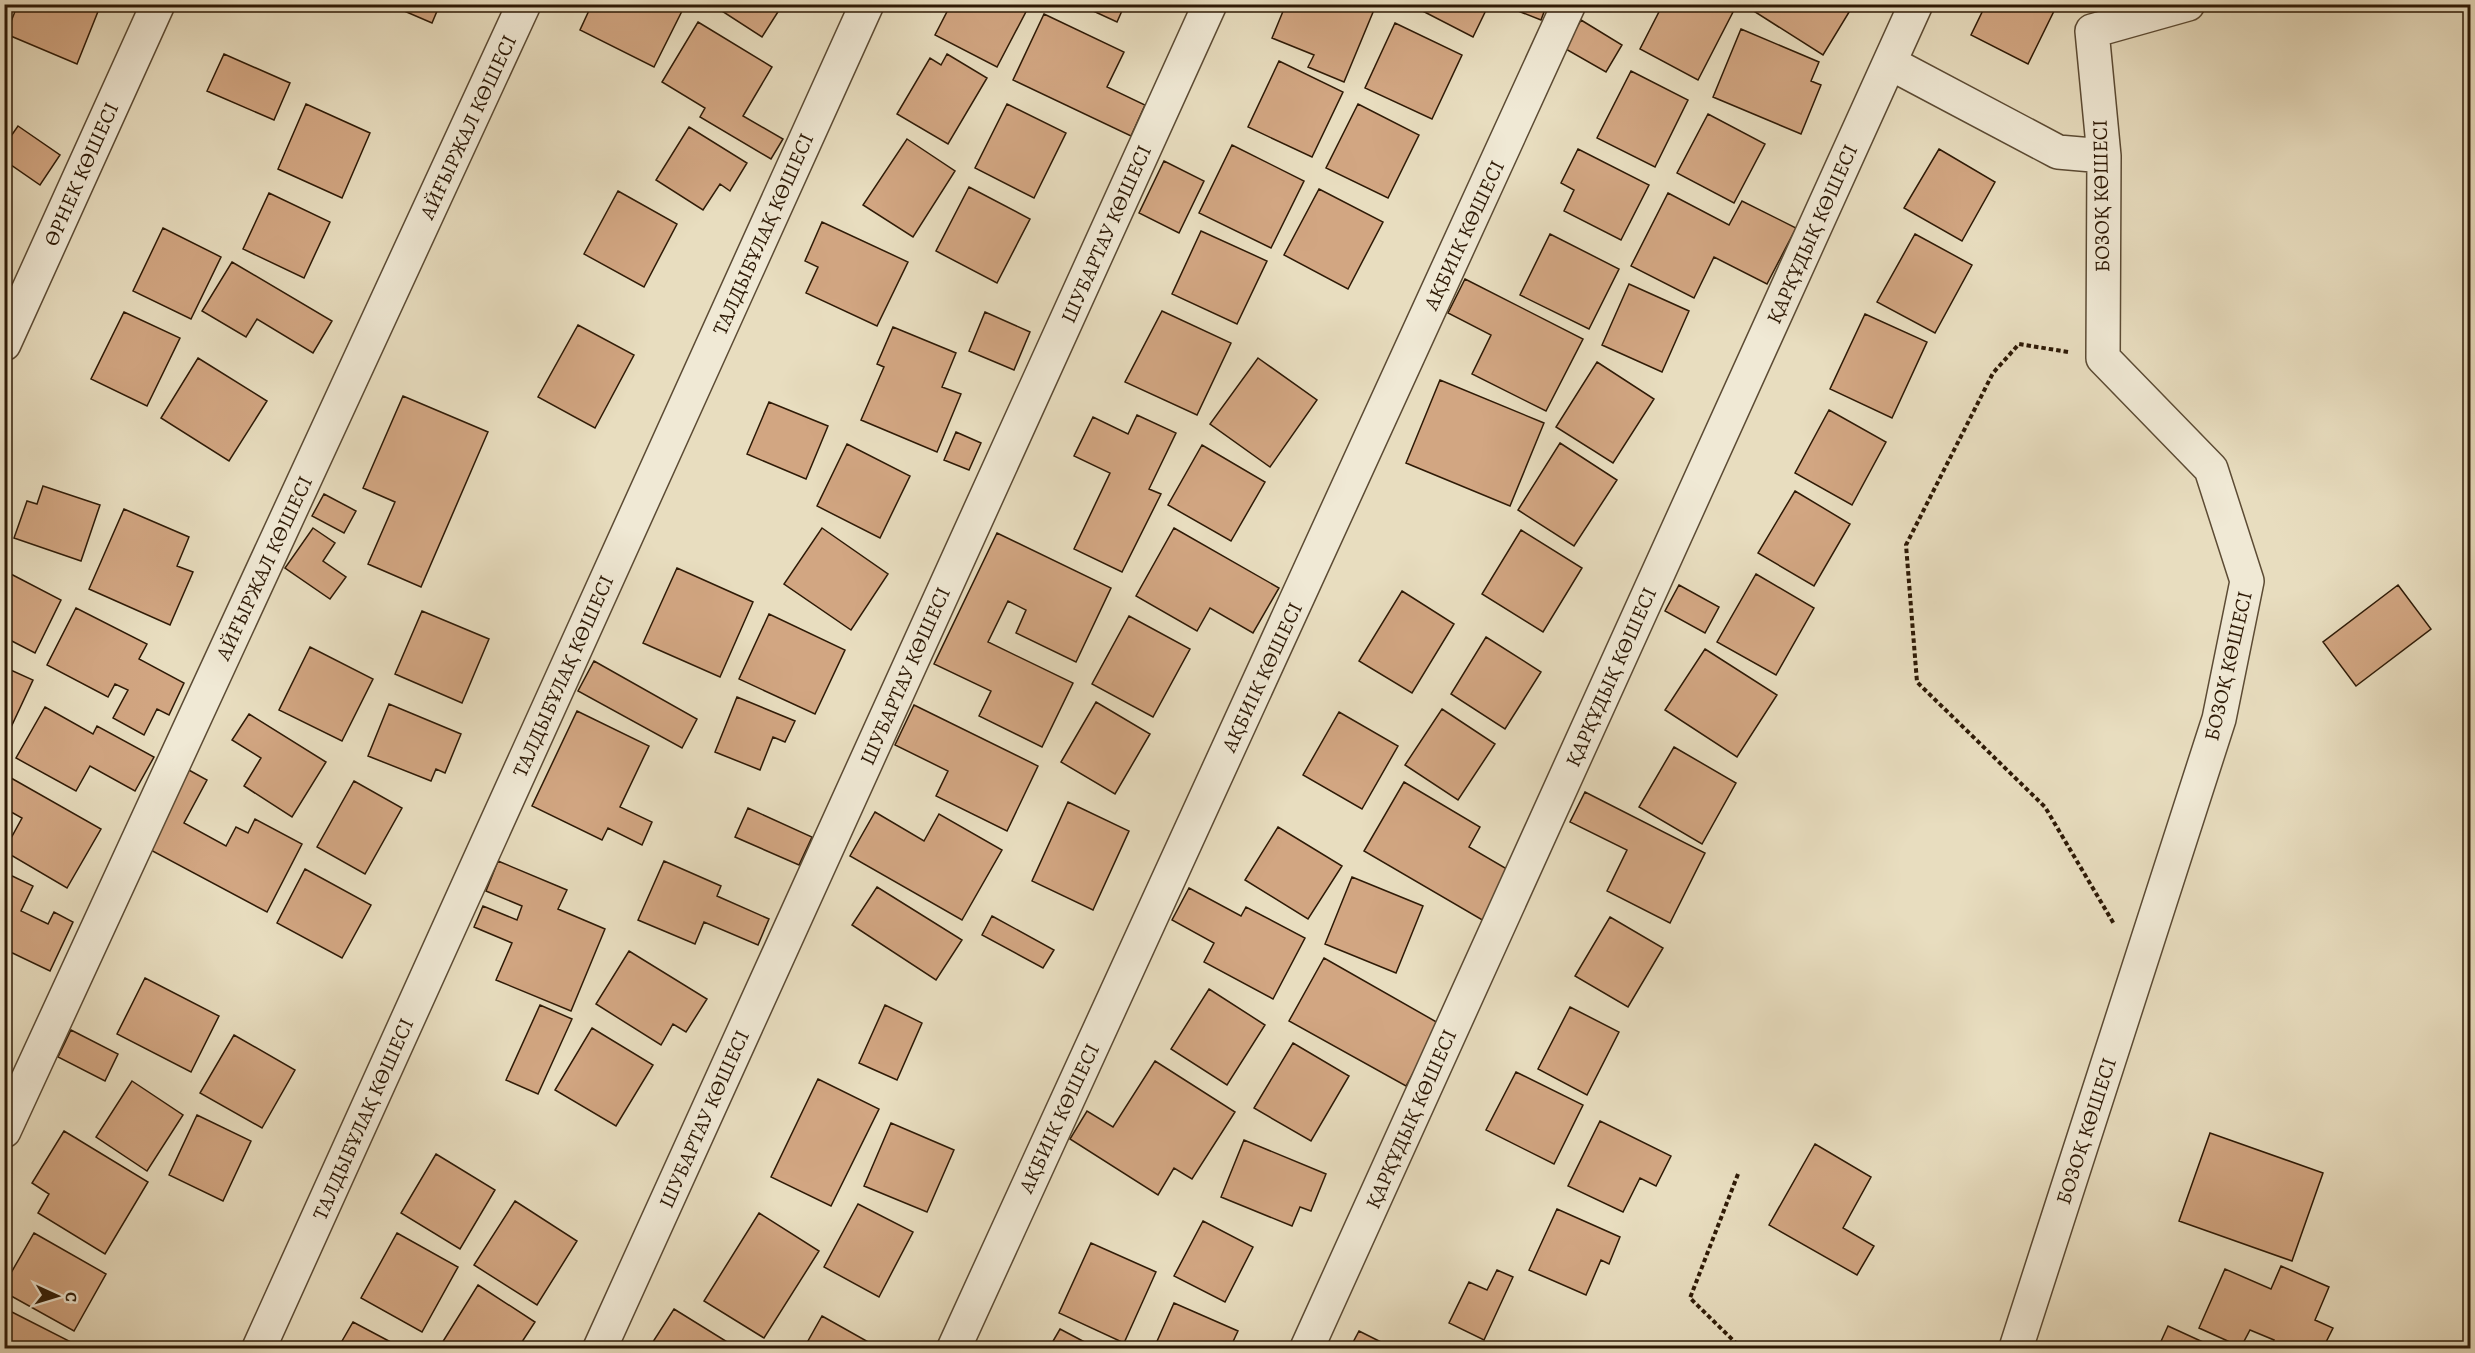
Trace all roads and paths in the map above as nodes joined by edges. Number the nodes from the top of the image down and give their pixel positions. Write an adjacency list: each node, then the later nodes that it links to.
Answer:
1 (158, 4): 10 (street, ӨРНЕК КӨШЕСІ)
2 (524, 4): 13 (street, АЙҒЫРЖАЛ КӨШЕСІ)
3 (867, 4): 15 (street, ТАЛДЫБҰЛАҚ КӨШЕСІ)
4 (1210, 4): 16 (street, ШУБАРТАУ КӨШЕСІ)
5 (1569, 4): 17 (street, АҚБИІК КӨШЕСІ)
6 (1916, 4): 8 (street, ҚАРҚҰДЫҚ КӨШЕСІ)
7 (2188, 4): 9 (street, БОЗОҚ КӨШЕСІ)
8 (1890, 63): 9 (street); 18 (street, ҚАРҚҰДЫҚ КӨШЕСІ)
9 (2104, 156): 11 (street, БОЗОҚ КӨШЕСІ)
10 (4, 344)
11 (2103, 358): 12 (street, БОЗОҚ КӨШЕСІ); 12 (path)
12 (2139, 966): 20 (street, БОЗОҚ КӨШЕСІ)
13 (4, 1131)
14 (1737, 1174): 19 (path)
15 (259, 1348)
16 (600, 1348)
17 (954, 1348)
18 (1307, 1348)
19 (1741, 1348)
20 (2016, 1348)

